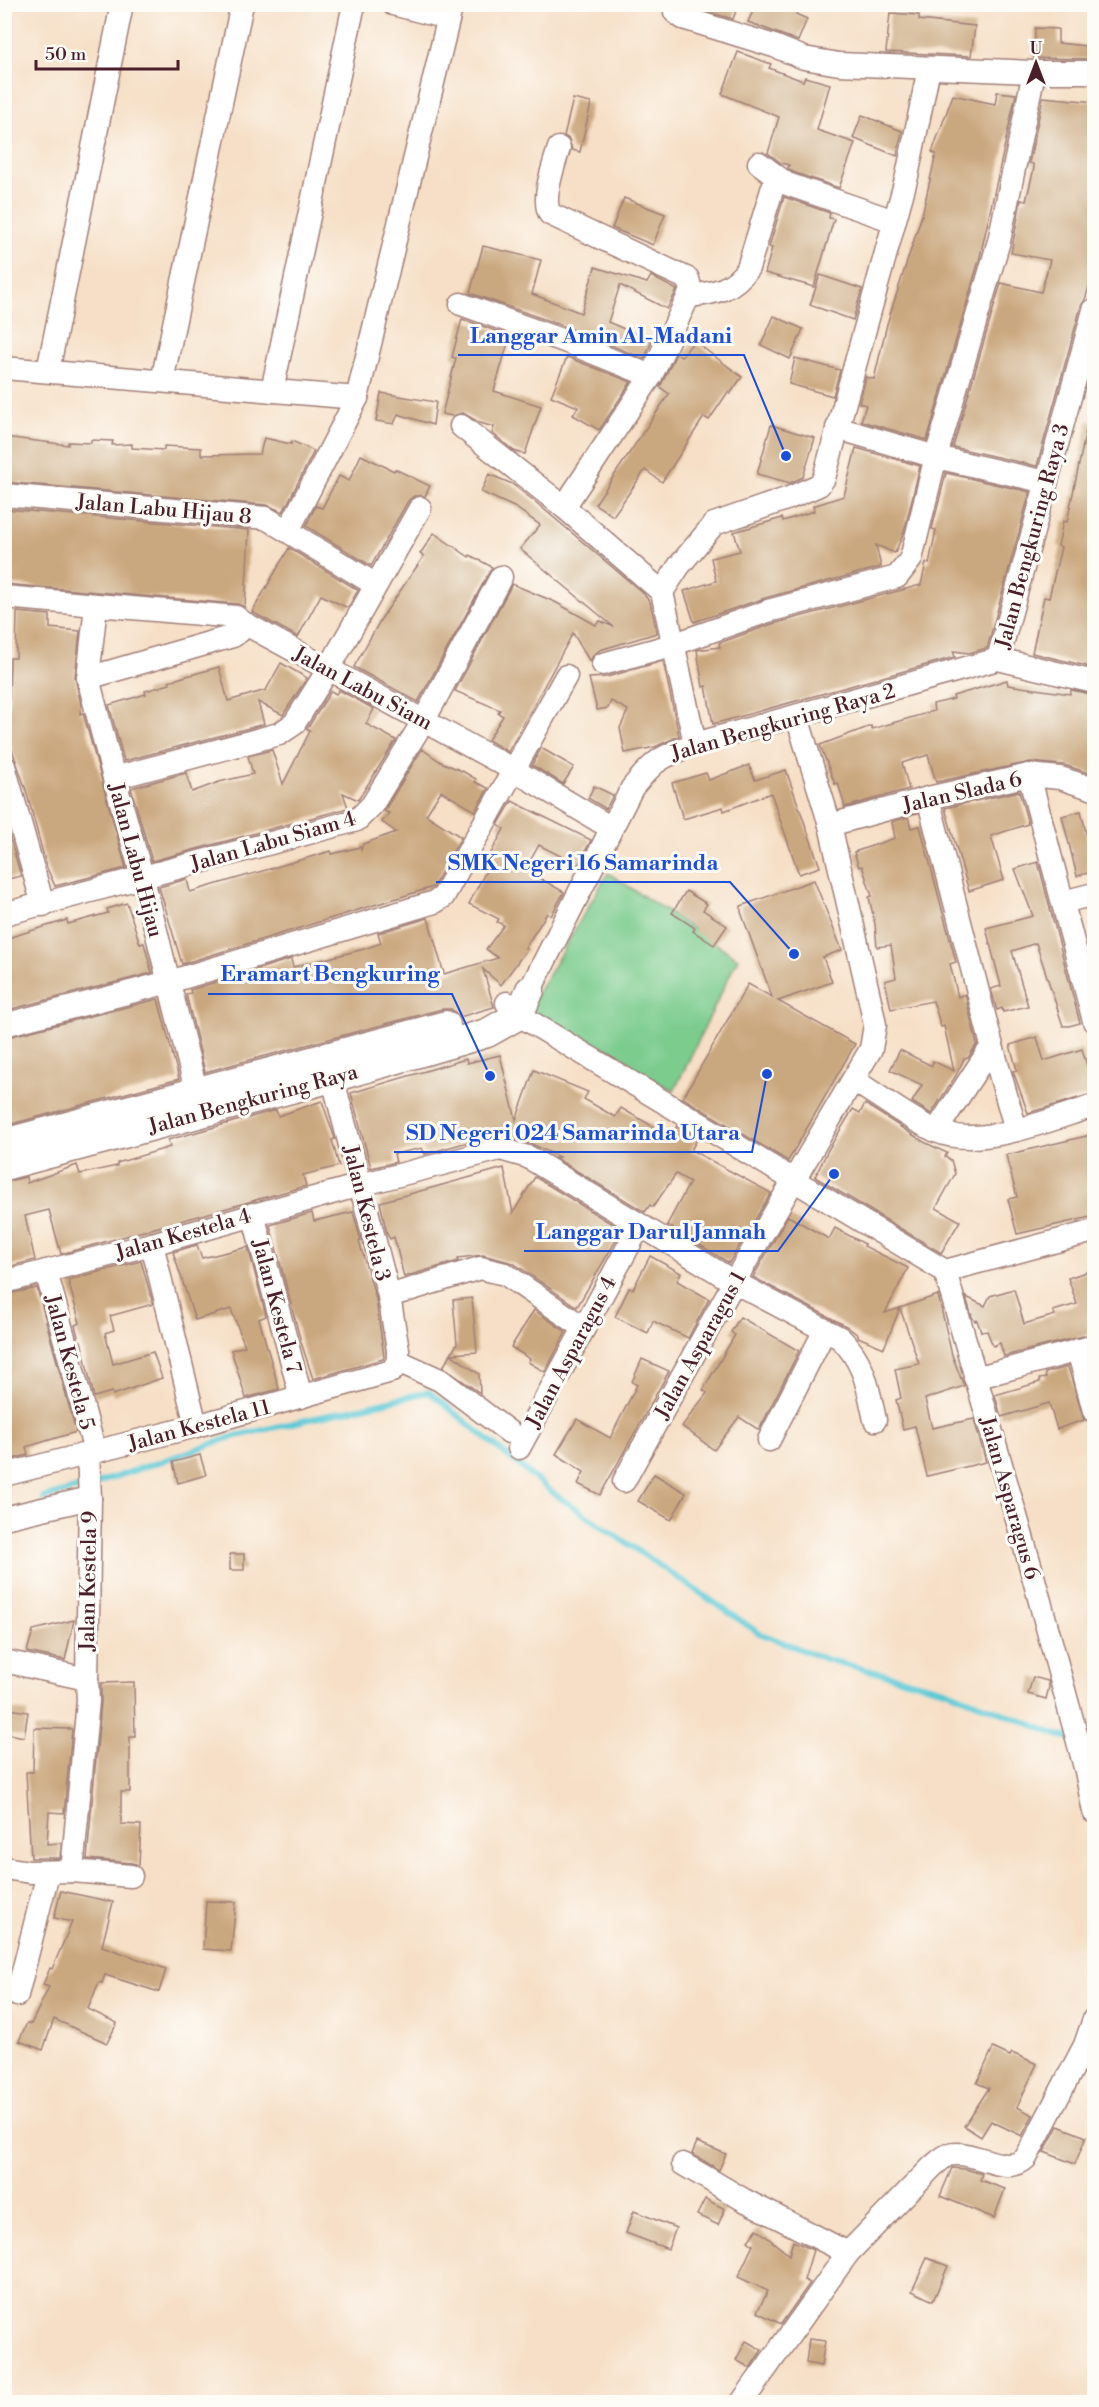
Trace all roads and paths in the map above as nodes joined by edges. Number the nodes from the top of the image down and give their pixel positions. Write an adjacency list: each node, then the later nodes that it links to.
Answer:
1 (122, 4): 16 (street)
2 (242, 4): 18 (street)
3 (354, 4): 19 (street)
4 (393, 4): 6 (street)
5 (674, 4): 7 (street)
6 (449, 11): 20 (street)
7 (928, 68): 8 (street); 11 (street)
8 (1034, 72): 9 (street); 23 (street)
9 (1095, 72)
10 (559, 148): 12 (street)
11 (894, 221): 12 (street); 22 (street)
12 (690, 296): 17 (street)
13 (461, 304): 17 (street)
14 (1095, 310): 24 (street, Jalan Bengkuring Raya 3)
15 (4, 368): 16 (street)
16 (48, 371): 18 (street)
17 (651, 376): 26 (street)
18 (162, 381): 19 (street)
19 (272, 391): 20 (street)
20 (357, 398): 28 (street)
21 (461, 426): 26 (street)
22 (837, 428): 23 (street); 31 (street)
23 (936, 456): 24 (street); 35 (street)
24 (1046, 482): 36 (street, Jalan Bengkuring Raya 3)
25 (4, 495): 28 (street, Jalan Labu Hijau 8)
26 (564, 507): 31 (street)
27 (420, 508): 30 (street)
28 (288, 531): 30 (street, Jalan Labu Hijau 8)
29 (501, 577): 43 (street, Jalan Labu Siam 4)
30 (376, 585): 38 (street)
31 (662, 592): 35 (street)
32 (4, 597): 33 (street, Jalan Labu Siam)
33 (96, 605): 34 (street, Jalan Labu Siam); 40 (street, Jalan Labu Hijau)
34 (242, 622): 38 (street, Jalan Labu Siam); 40 (street)
35 (672, 645): 37 (street); 44 (street)
36 (998, 659): 41 (street, Jalan Bengkuring Raya 2); 42 (street, Jalan Bengkuring Raya 2)
37 (603, 664)
38 (328, 670): 43 (street, Jalan Labu Siam); 48 (street)
39 (566, 676): 46 (street)
40 (88, 678): 48 (street, Jalan Labu Hijau)
41 (1095, 682)
42 (797, 717): 44 (street, Jalan Bengkuring Raya 2); 51 (street, Jalan Asparagus 1)
43 (424, 720): 46 (street, Jalan Labu Siam); 53 (street, Jalan Labu Siam 4)
44 (695, 744): 52 (street, Jalan Bengkuring Raya 2)
45 (4, 766): 56 (street)
46 (514, 770): 52 (street, Jalan Labu Siam); 58 (street)
47 (1029, 775): 49 (street, Jalan Slada 6); 50 (street, Jalan Slada 6); 55 (street)
48 (114, 778): 53 (street, Jalan Labu Hijau)
49 (1095, 789)
50 (928, 798): 51 (street, Jalan Slada 6); 62 (street)
51 (830, 825): 64 (street, Jalan Asparagus 1)
52 (611, 828): 59 (street, Jalan Bengkuring Raya 2)
53 (143, 879): 56 (street, Jalan Labu Siam 4); 58 (street, Jalan Labu Hijau)
54 (1095, 894): 55 (street)
55 (1063, 902): 60 (street)
56 (43, 904): 57 (street, Jalan Labu Siam 4)
57 (4, 914)
58 (169, 982): 61 (street); 65 (street, Jalan Labu Hijau)
59 (510, 1009): 63 (street, Jalan Bengkuring Raya); 71 (street)
60 (1093, 1010)
61 (4, 1024)
62 (992, 1046): 67 (street); 68 (street)
63 (330, 1067): 65 (street, Jalan Bengkuring Raya); 72 (street, Jalan Kestela 3)
64 (853, 1080): 68 (street); 71 (street, Jalan Asparagus 1)
65 (199, 1102): 69 (street, Jalan Bengkuring Raya); 70 (street, Jalan Bengkuring Raya)
66 (1095, 1106): 67 (street)
67 (1016, 1130): 68 (street)
68 (936, 1131)
69 (4, 1143)
70 (4, 1166)
71 (795, 1179): 77 (street); 80 (street, Jalan Asparagus 1)
72 (360, 1185): 73 (street, Jalan Kestela 4); 74 (street, Jalan Kestela 4); 81 (street, Jalan Kestela 3)
73 (253, 1214): 76 (street, Jalan Kestela 4); 87 (street, Jalan Kestela 7)
74 (640, 1225): 80 (street, Jalan Kestela 4); 82 (street, Jalan Asparagus 4)
75 (1095, 1231): 77 (street)
76 (152, 1244): 78 (street, Jalan Kestela 4); 90 (street)
77 (945, 1270): 86 (street, Jalan Asparagus 6)
78 (45, 1271): 79 (street, Jalan Kestela 4); 92 (street, Jalan Kestela 5)
79 (4, 1282)
80 (734, 1282): 83 (street, Jalan Kestela 4); 94 (street, Jalan Asparagus 1)
81 (388, 1296): 82 (street); 85 (street, Jalan Kestela 3)
82 (584, 1328): 85 (street, Jalan Asparagus 4)
83 (825, 1330): 89 (street, Jalan Kestela 4); 91 (street)
84 (1086, 1348): 86 (street); 88 (street)
85 (395, 1366): 87 (street, Jalan Kestela 11)
86 (975, 1378): 99 (street, Jalan Asparagus 6)
87 (301, 1397): 90 (street, Jalan Kestela 11)
88 (1095, 1411)
89 (876, 1420)
90 (196, 1426): 92 (street, Jalan Kestela 11)
91 (769, 1440)
92 (90, 1455): 93 (street, Jalan Kestela 11); 95 (street, Jalan Kestela 5)
93 (4, 1475)
94 (624, 1481)
95 (90, 1494): 96 (street, Jalan Kestela 9); 98 (street, Jalan Kestela 9)
96 (4, 1518)
97 (4, 1661): 98 (street)
98 (87, 1679): 101 (street, Jalan Kestela 9)
99 (1095, 1812)
100 (4, 1868): 102 (street)
101 (72, 1871): 102 (street); 103 (street)
102 (48, 1873): 104 (street)
103 (131, 1876)
104 (10, 1984)
105 (1095, 2019): 107 (street)
106 (683, 2164): 107 (street)
107 (848, 2253): 108 (street)
108 (742, 2403)

